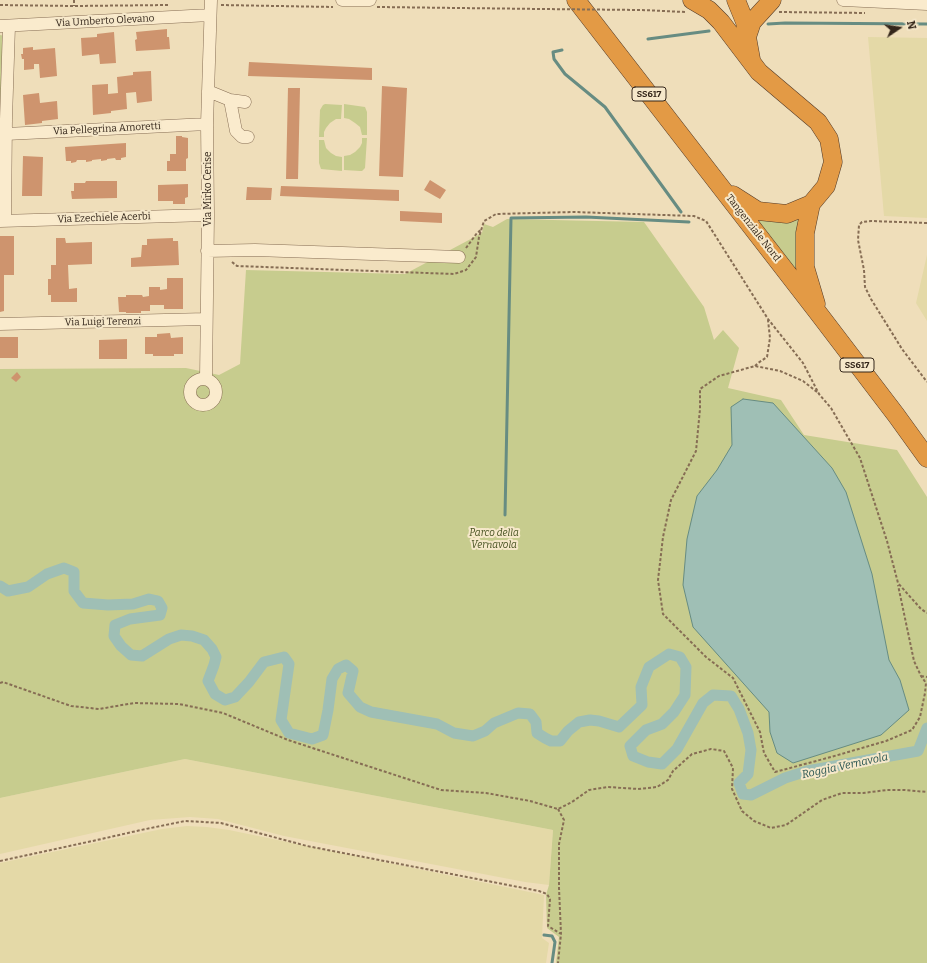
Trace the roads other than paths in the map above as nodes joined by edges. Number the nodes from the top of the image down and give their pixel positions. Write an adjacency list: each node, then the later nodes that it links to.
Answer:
1 (576, 0): 19 (highway, Tangenziale Nord / SS617)
2 (735, 0): 11 (highway)
3 (843, 0): 6 (street)
4 (340, 3): 5 (street)
5 (373, 4)
6 (927, 4)
7 (691, 6): 11 (highway)
8 (773, 6): 11 (highway)
9 (210, 7): 10 (street, Via Umberto Olevano); 12 (street, Via Mirko Cerise)
10 (4, 26): 15 (street)
11 (739, 36): 20 (highway)
12 (208, 91): 13 (street); 16 (street, Via Mirko Cerise)
13 (230, 100): 14 (street); 18 (street)
14 (245, 102)
15 (3, 119): 17 (street)
16 (208, 124): 17 (street, Via Pellegrina Amoretti); 21 (street, Via Mirko Cerise)
17 (6, 134): 22 (street)
18 (248, 137)
19 (722, 188): 20 (highway); 25 (highway, Tangenziale Nord / SS617)
20 (811, 204): 25 (highway)
21 (208, 215): 22 (street, Via Ezechiele Acerbi); 23 (street, Via Mirko Cerise)
22 (3, 221)
23 (207, 251): 24 (street); 26 (street, Via Mirko Cerise)
24 (459, 257)
25 (819, 314): 29 (highway, Tangenziale Nord / SS617)
26 (206, 319): 27 (street, Via Luigi Terenzi); 28 (street, Via Mirko Cerise)
27 (0, 324)
28 (206, 378)
29 (927, 458)

